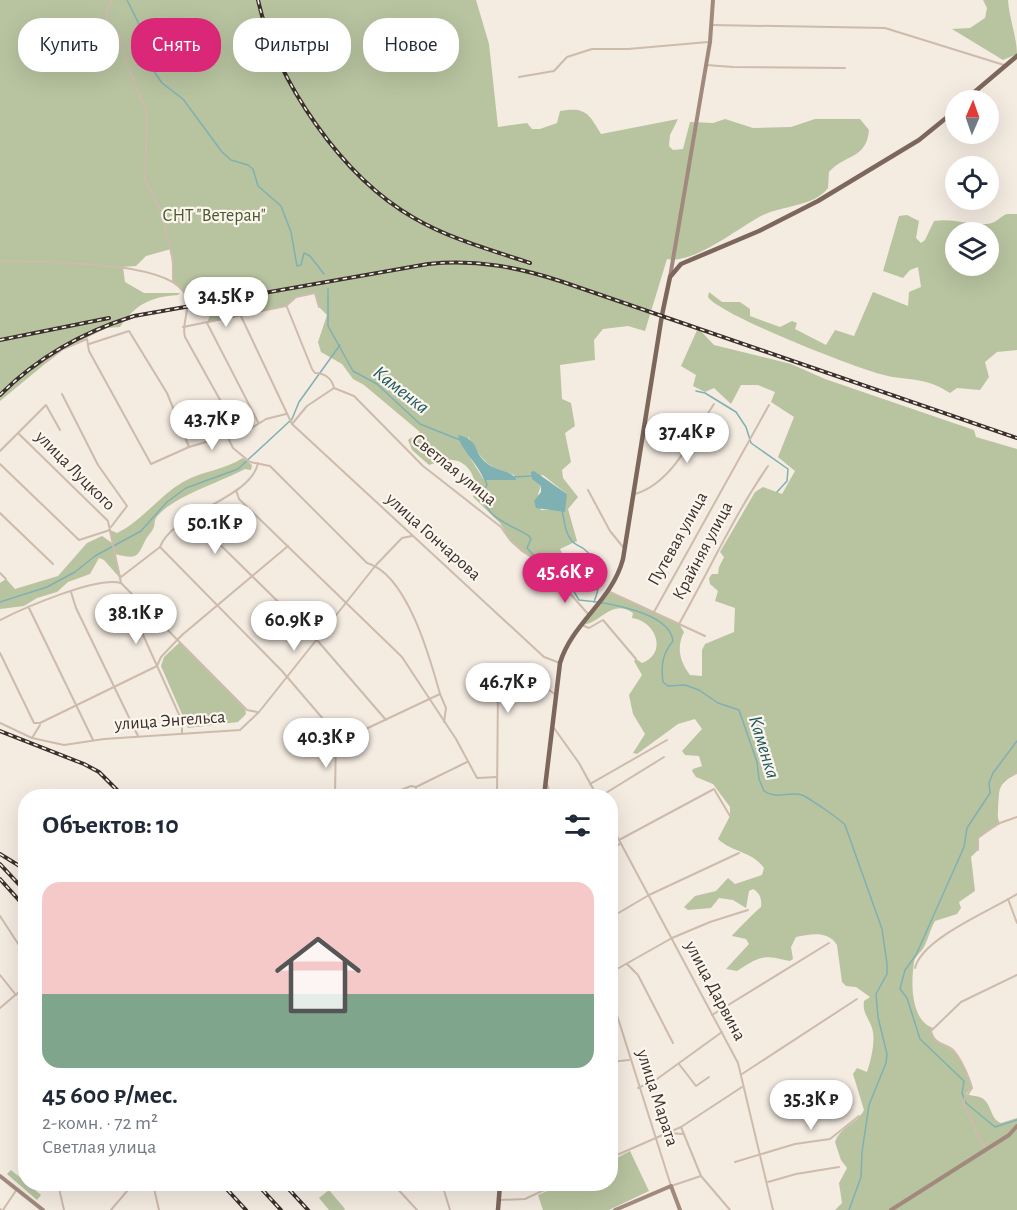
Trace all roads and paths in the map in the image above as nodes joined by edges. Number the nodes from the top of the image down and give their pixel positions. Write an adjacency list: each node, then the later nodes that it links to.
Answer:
1 (112, 0): 14 (street)
2 (713, 0): 3 (street)
3 (712, 25): 4 (street); 7 (street)
4 (710, 42): 6 (street); 9 (street)
5 (1017, 56): 7 (main road)
6 (706, 65): 8 (street); 13 (street)
7 (1004, 65): 10 (main road)
8 (844, 68)
9 (519, 77)
10 (976, 90)
11 (945, 119): 13 (main road)
12 (0, 261): 14 (street)
13 (670, 277): 39 (main road)
14 (173, 282): 19 (street)
15 (286, 306): 16 (street); 17 (street); 22 (street, Светлая улица)
16 (319, 307)
17 (240, 314): 18 (street); 26 (street, улица Гончарова)
18 (207, 323): 19 (street); 27 (street)
19 (183, 327): 31 (street)
20 (89, 344): 21 (street); 32 (street); 32 (street)
21 (46, 362)
22 (334, 388): 28 (street); 61 (street, Светлая улица)
23 (62, 394): 42 (street)
24 (714, 404): 39 (street)
25 (769, 405): 59 (street, Путевая улица)
26 (286, 414): 27 (street); 28 (street, улица Гончарова)
27 (258, 423): 31 (street)
28 (291, 423): 43 (street, улица Гончарова)
29 (60, 430): 30 (street)
30 (18, 433): 33 (street); 42 (street, улица Луцкого)
31 (229, 435): 32 (street); 34 (street)
32 (189, 447)
33 (0, 451)
34 (258, 463): 37 (street); 48 (street)
35 (0, 464): 42 (street)
36 (768, 466): 63 (street, Крайняя улица)
37 (236, 490): 41 (street); 44 (street)
38 (588, 490): 46 (street)
39 (635, 494): 46 (main road)
40 (0, 513): 47 (street)
41 (193, 518): 45 (street); 50 (street)
42 (110, 530): 51 (street)
43 (412, 536): 48 (street, улица Энгельса); 70 (street, улица Гончарова)
44 (288, 546): 50 (street); 56 (street)
45 (160, 547): 51 (street); 57 (street)
46 (625, 549): 55 (main road)
47 (53, 564)
48 (376, 565): 56 (street, улица Энгельса); 74 (street)
49 (0, 573): 52 (street)
50 (252, 576): 57 (street); 67 (street)
51 (122, 577): 53 (street)
52 (6, 579)
53 (121, 583): 54 (street); 66 (street)
54 (71, 592): 58 (street); 73 (street)
55 (610, 592): 59 (street, Путевая улица); 61 (main road)
56 (346, 603): 67 (street, улица Энгельса); 76 (street)
57 (219, 605): 66 (street); 72 (street)
58 (29, 608): 62 (street); 77 (street)
59 (654, 612): 63 (street)
60 (134, 615): 71 (street)
61 (590, 616): 64 (main road)
62 (0, 620)
63 (679, 624): 65 (street, Крайняя улица)
64 (582, 625): 69 (street); 70 (main road)
65 (705, 636)
66 (179, 638): 71 (street); 78 (street)
67 (317, 640): 72 (street, улица Энгельса); 79 (street)
68 (0, 653): 82 (street)
69 (636, 659)
70 (560, 663): 75 (main road)
71 (157, 666): 73 (street); 84 (street)
72 (287, 678): 78 (street, улица Энгельса); 89 (street)
73 (115, 687): 77 (street); 85 (street)
74 (440, 694): 76 (street); 80 (street)
75 (556, 695): 83 (main road); 94 (street)
76 (430, 701): 79 (street); 80 (street)
77 (77, 705): 82 (street); 88 (street)
78 (259, 712): 84 (street, улица Энгельса)
79 (386, 720): 89 (street)
80 (444, 722): 91 (street)
81 (0, 723): 86 (street, улица Энгельса)
82 (40, 723): 86 (street)
83 (552, 726): 95 (main road); 96 (street)
84 (182, 733): 85 (street, улица Энгельса)
85 (138, 736): 88 (street, улица Энгельса)
86 (32, 738): 88 (street, улица Энгельса)
87 (667, 740): 96 (street)
88 (93, 741)
89 (336, 743): 98 (street)
90 (664, 757): 104 (street)
91 (468, 762): 94 (street); 97 (street)
92 (1017, 773): 93 (street)
93 (1011, 776)
94 (497, 777): 100 (street)
95 (546, 781): 101 (main road); 102 (street)
96 (590, 784): 103 (street)
97 (416, 787): 99 (street)
98 (334, 789)
99 (404, 789)
100 (497, 789)
101 (545, 789)
102 (549, 789)
103 (593, 789)
104 (612, 789)
105 (730, 816): 108 (street)
106 (1017, 817): 109 (street)
107 (618, 838): 108 (street, улица Дарвина)
108 (620, 842): 112 (street, улица Дарвина)
109 (978, 850)
110 (739, 853): 112 (street)
111 (1017, 894): 113 (street)
112 (648, 895): 115 (street); 118 (street, улица Дарвина)
113 (1008, 899): 117 (street); 122 (street)
114 (748, 910): 118 (street)
115 (618, 913)
116 (0, 916): 120 (street)
117 (1017, 923)
118 (672, 938): 121 (street); 129 (street, улица Дарвина)
119 (829, 943): 129 (street)
120 (18, 944)
121 (627, 964): 123 (street); 132 (street)
122 (915, 968)
123 (618, 969)
124 (0, 975): 126 (street)
125 (1017, 975): 146 (street)
126 (16, 995): 128 (street)
127 (857, 999): 136 (street)
128 (0, 1008)
129 (712, 1015): 131 (street, улица Дарвина)
130 (618, 1021): 133 (street, улица Марата)
131 (722, 1032): 135 (street); 136 (street, улица Дарвина)
132 (673, 1043)
133 (629, 1060): 134 (street); 139 (street, улица Марата)
134 (618, 1061)
135 (679, 1064): 137 (street); 139 (street)
136 (742, 1074): 138 (street, улица Дарвина)
137 (709, 1077)
138 (742, 1087): 141 (street); 148 (street, улица Дарвина)
139 (638, 1089): 145 (street, улица Марата)
140 (858, 1116): 148 (street)
141 (681, 1126): 143 (street); 144 (street)
142 (1017, 1126): 146 (street)
143 (668, 1133): 144 (street); 145 (street)
144 (684, 1134): 152 (street)
145 (655, 1138): 147 (street); 154 (street, улица Марата)
146 (985, 1150): 177 (street)
147 (618, 1154)
148 (760, 1154): 149 (street); 153 (street, улица Дарвина)
149 (735, 1162)
150 (839, 1167): 153 (street)
151 (0, 1176): 155 (street)
152 (701, 1176): 154 (street); 175 (street)
153 (768, 1182): 176 (street, улица Дарвина)
154 (671, 1186): 173 (street); 174 (street, улица Марата)
155 (17, 1189): 165 (street)
156 (19, 1191): 166 (street)
157 (60, 1191): 167 (street)
158 (127, 1191): 168 (street)
159 (155, 1191): 169 (street)
160 (399, 1191): 170 (street)
161 (444, 1191): 171 (street)
162 (500, 1191): 164 (main road)
163 (542, 1191): 164 (street)
164 (499, 1200): 172 (main road)
165 (1, 1210)
166 (43, 1210)
167 (64, 1210)
168 (111, 1210)
169 (159, 1210)
170 (417, 1210)
171 (450, 1210)
172 (498, 1210)
173 (615, 1210)
174 (680, 1210)
175 (730, 1210)
176 (773, 1210)
177 (891, 1210)

